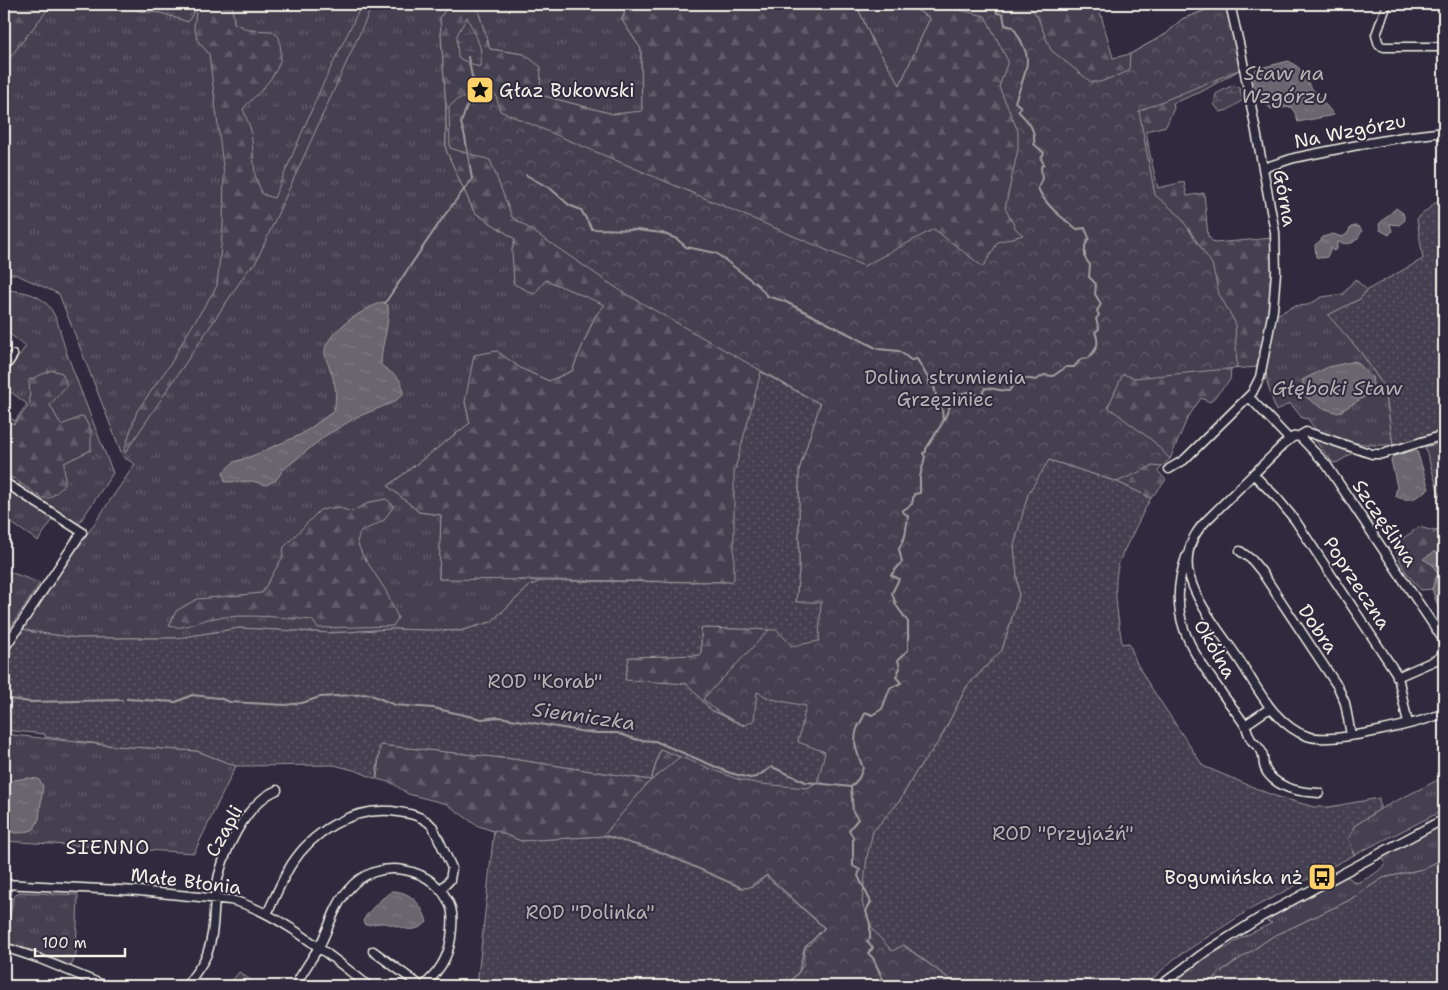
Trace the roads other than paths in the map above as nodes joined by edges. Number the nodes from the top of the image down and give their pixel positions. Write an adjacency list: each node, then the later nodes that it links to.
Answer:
1 (1230, 4): 5 (street, Górna)
2 (1387, 4): 3 (street)
3 (1444, 47)
4 (1444, 132): 5 (street, Na Wzgórzu)
5 (1263, 168): 8 (street, Górna)
6 (13, 355): 7 (street)
7 (4, 369)
8 (1249, 397): 11 (street); 12 (street, Górna)
9 (1444, 435): 10 (street)
10 (1299, 436): 11 (street); 17 (street, Szczęśliwa)
11 (1289, 439): 13 (street, Okólna)
12 (1169, 468)
13 (1253, 474): 16 (street, Okólna); 20 (street, Poprzeczna)
14 (4, 482): 18 (street)
15 (1240, 551): 25 (street, Dobra)
16 (1188, 552): 21 (street, Okólna); 24 (street, Okólna)
17 (1444, 641)
18 (4, 649)
19 (1444, 654): 20 (street)
20 (1397, 677): 23 (street, Poprzeczna)
21 (1270, 708): 24 (street); 25 (street, Okólna)
22 (1444, 713): 23 (street, Okólna)
23 (1408, 724): 25 (street, Okólna)
24 (1245, 725): 27 (street, Okólna)
25 (1351, 735)
26 (277, 790): 31 (street, Czapli)
27 (1319, 793)
28 (1444, 819): 42 (street)
29 (5, 884): 31 (street, Małe Błonia); 33 (street)
30 (440, 890): 32 (street); 35 (street); 41 (street)
31 (215, 898): 32 (street, Małe Błonia); 38 (street, Czapli)
32 (267, 914): 35 (street, Małe Błonia)
33 (4, 918)
34 (4, 947): 37 (street)
35 (318, 948): 39 (street); 40 (street, Małe Błonia)
36 (374, 951): 41 (street)
37 (106, 986)
38 (186, 986)
39 (295, 986)
40 (369, 986)
41 (422, 986)
42 (1160, 986)

